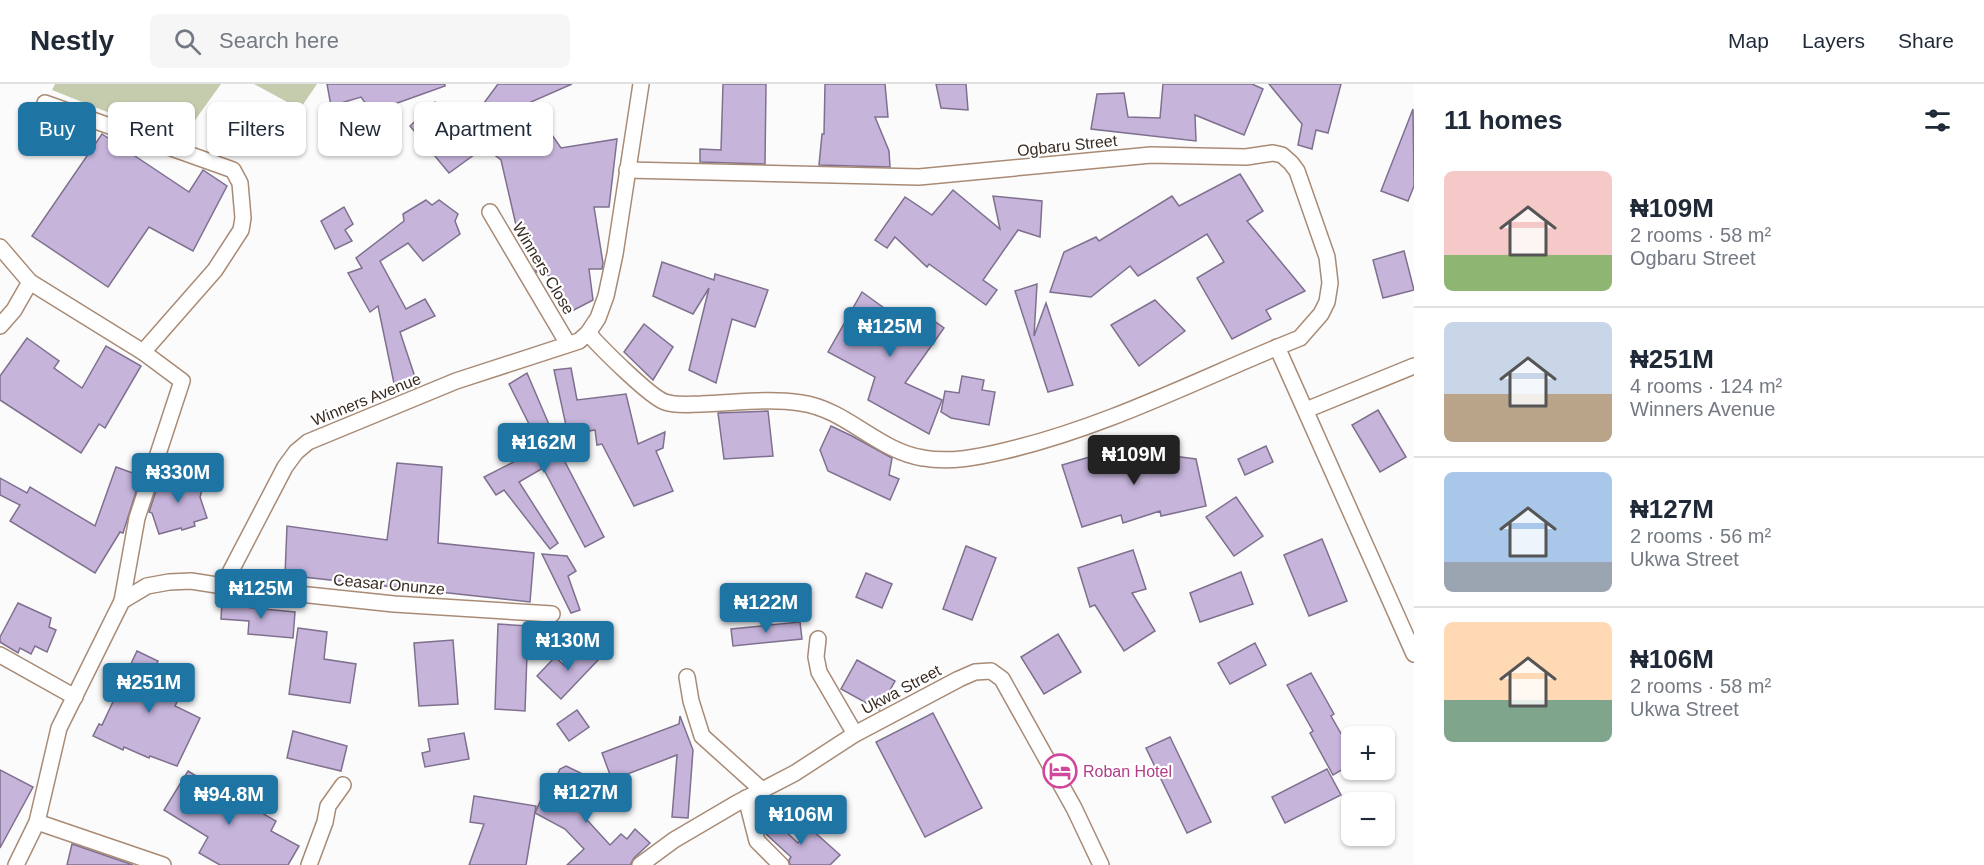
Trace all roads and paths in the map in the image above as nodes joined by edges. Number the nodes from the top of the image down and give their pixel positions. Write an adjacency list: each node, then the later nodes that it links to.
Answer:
1 (641, 84): 3 (street)
2 (96, 120): 11 (street)
3 (627, 170): 8 (street); 10 (street, Ogbaru Street)
4 (490, 212): 9 (street, Winners Close)
5 (0, 247): 6 (street)
6 (30, 282): 7 (street); 11 (street)
7 (0, 326)
8 (588, 333): 9 (street, Winners Avenue); 10 (street, Ogbaru Street)
9 (568, 344): 14 (street, Winners Avenue)
10 (1277, 347): 13 (street)
11 (143, 352): 15 (street)
12 (1414, 366): 13 (street)
13 (1306, 410): 18 (street)
14 (224, 586): 15 (street); 16 (street, Ceasar Onunze)
15 (122, 601): 21 (street)
16 (552, 614)
17 (818, 639): 22 (street)
18 (1414, 654)
19 (0, 656): 21 (street)
20 (687, 677): 24 (street)
21 (75, 697): 26 (street)
22 (855, 734): 24 (street, Ukwa Street); 32 (street, Ukwa Street)
23 (343, 785): 29 (street)
24 (762, 790): 25 (street, Ukwa Street)
25 (746, 798): 30 (street, Ukwa Street); 31 (street)
26 (37, 822): 27 (street); 28 (street)
27 (16, 865)
28 (164, 865)
29 (309, 865)
30 (640, 865)
31 (781, 865)
32 (1101, 865)

